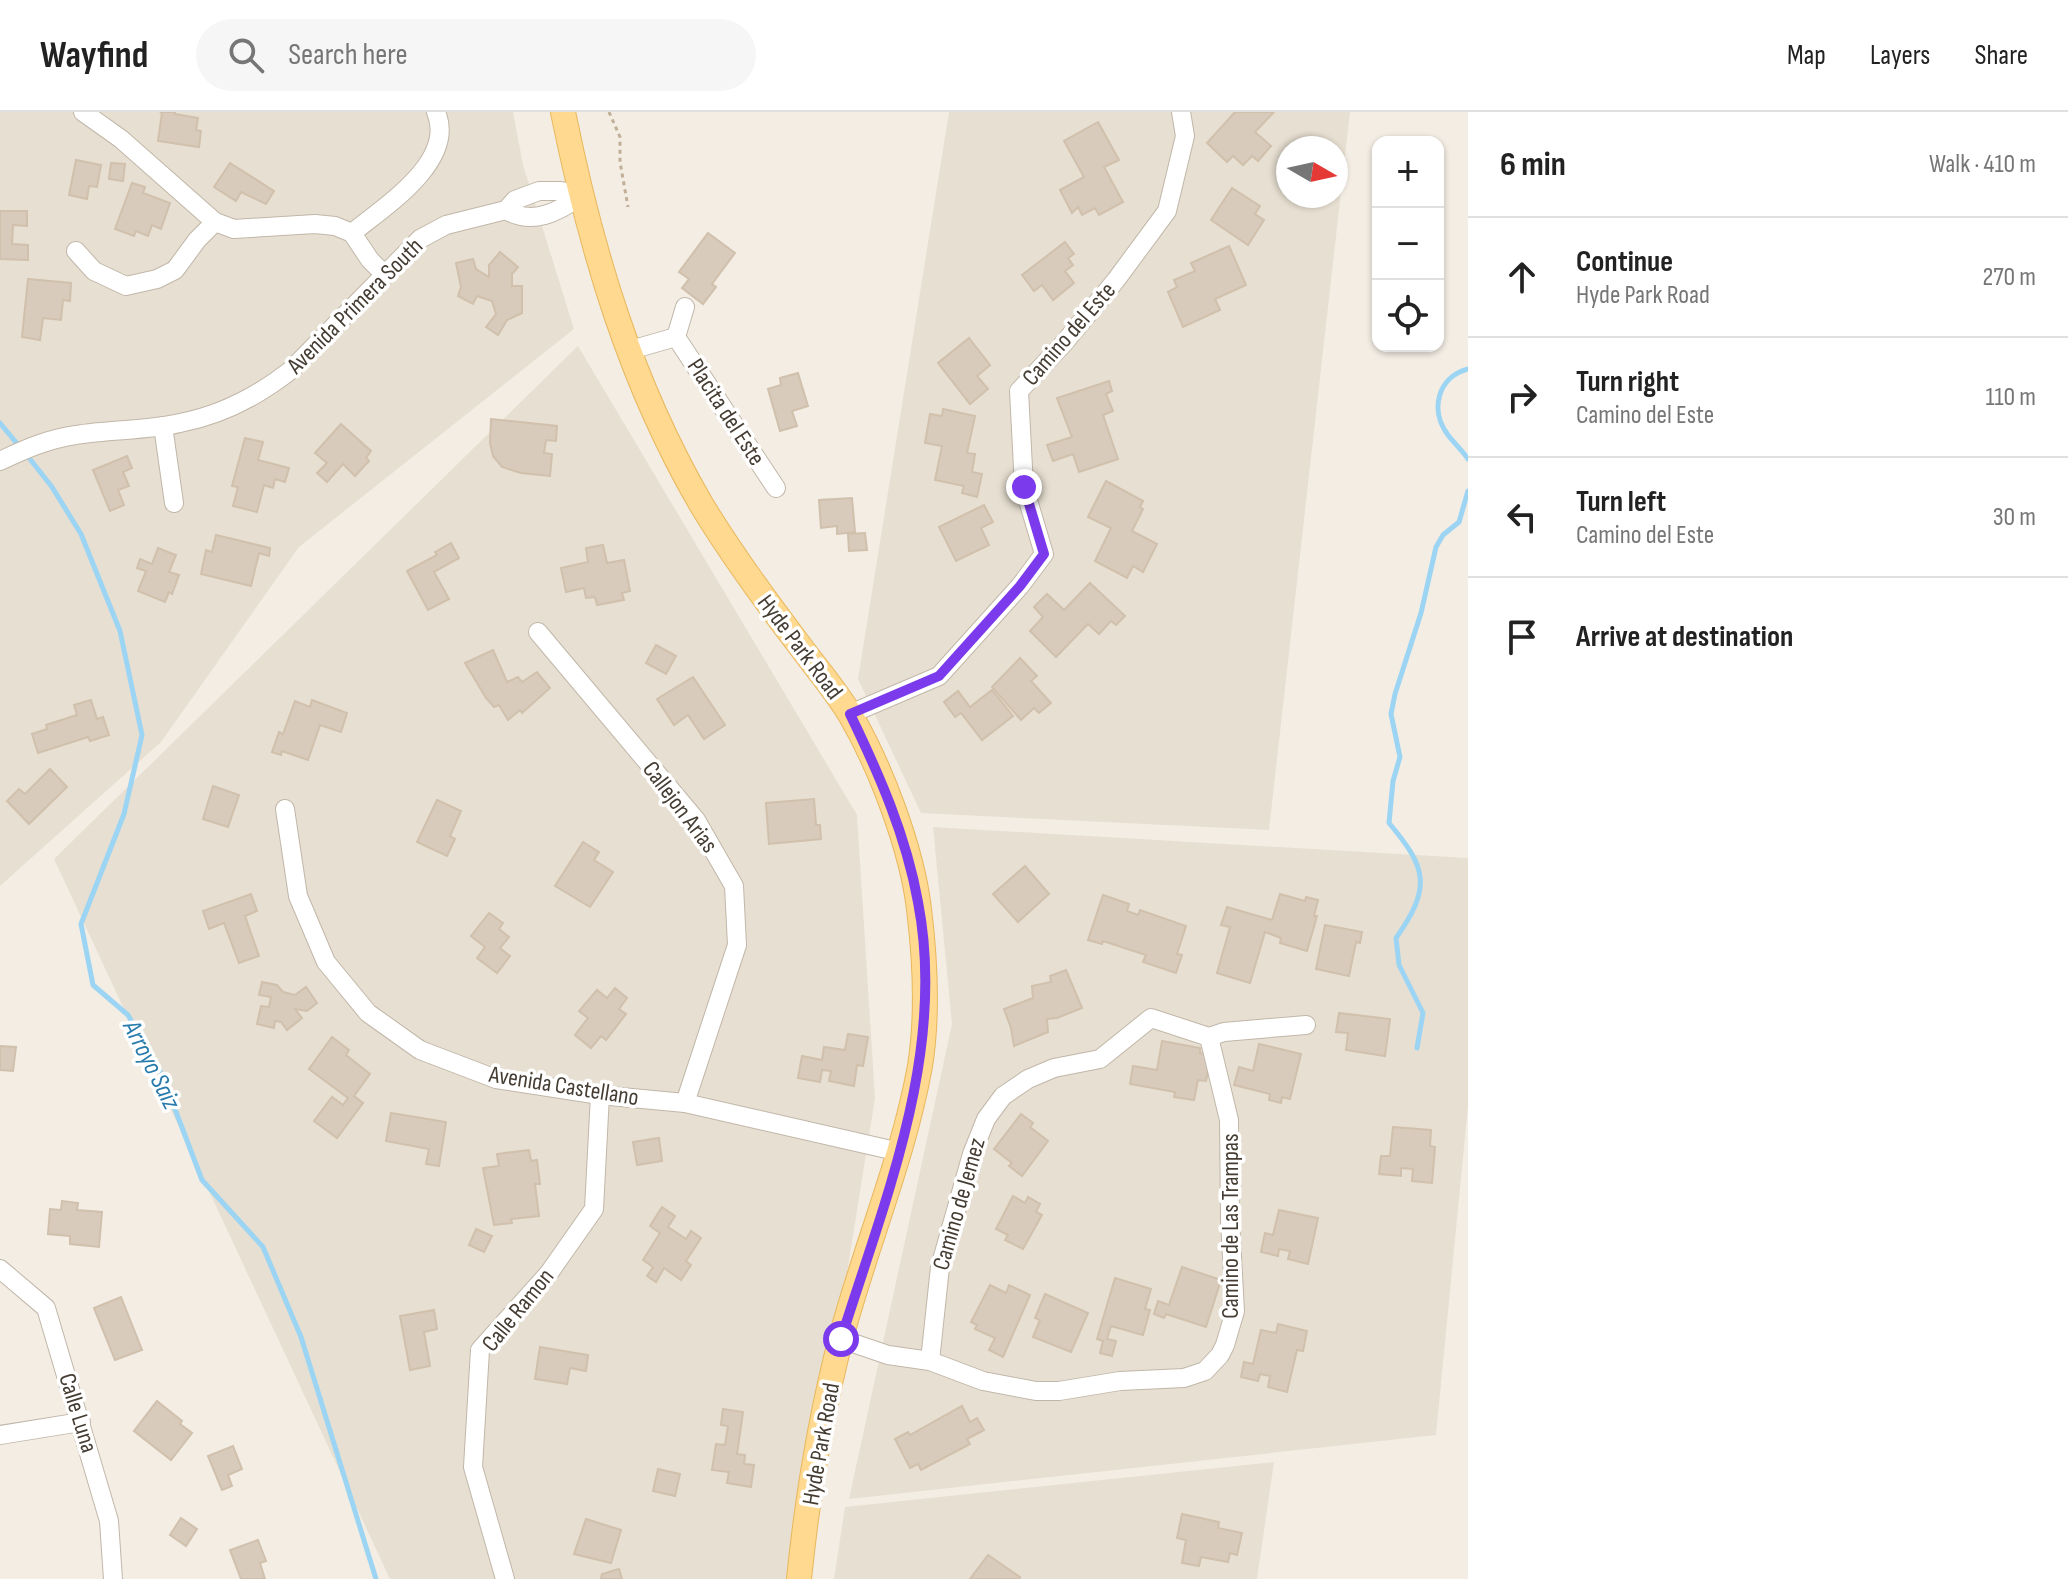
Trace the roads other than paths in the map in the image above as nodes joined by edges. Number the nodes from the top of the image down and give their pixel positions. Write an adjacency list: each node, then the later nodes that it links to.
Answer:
1 (83, 112): 7 (street)
2 (436, 112): 8 (street)
3 (563, 112): 5 (main road, Hyde Park Road)
4 (1181, 112): 19 (street, Camino del Este)
5 (581, 196): 6 (street, Avenida Primera South); 6 (street, Avenida Primera South); 13 (main road, Hyde Park Road)
6 (506, 210): 10 (street, Avenida Primera South)
7 (215, 222): 8 (street); 9 (street)
8 (352, 233): 10 (street)
9 (76, 251)
10 (384, 274): 14 (street, Avenida Primera South)
11 (685, 307): 12 (street, Placita del Este)
12 (676, 337): 13 (street, Placita del Este); 16 (street, Placita del Este)
13 (627, 351): 19 (main road, Hyde Park Road)
14 (163, 426): 15 (street, Avenida Primera South); 17 (street)
15 (0, 461)
16 (776, 488)
17 (174, 503)
18 (538, 632): 24 (street, Callejon Arias)
19 (850, 714): 25 (main road, Hyde Park Road)
20 (285, 809): 23 (street, Avenida Castellano)
21 (1306, 1025): 22 (street, Camino de Jemez)
22 (1209, 1037): 28 (street, Camino de Jemez); 28 (street, Camino de Las Trampas)
23 (600, 1095): 24 (street, Avenida Castellano); 32 (street, Calle Ramon)
24 (685, 1103): 25 (street, Avenida Castellano)
25 (900, 1152): 27 (main road, Hyde Park Road)
26 (0, 1269): 29 (street, Calle Luna)
27 (841, 1339): 28 (street, Camino de Las Trampas); 33 (main road, Hyde Park Road)
28 (930, 1361)
29 (81, 1422): 30 (street); 31 (street, Calle Luna)
30 (0, 1435)
31 (113, 1579)
32 (505, 1579)
33 (799, 1579)

